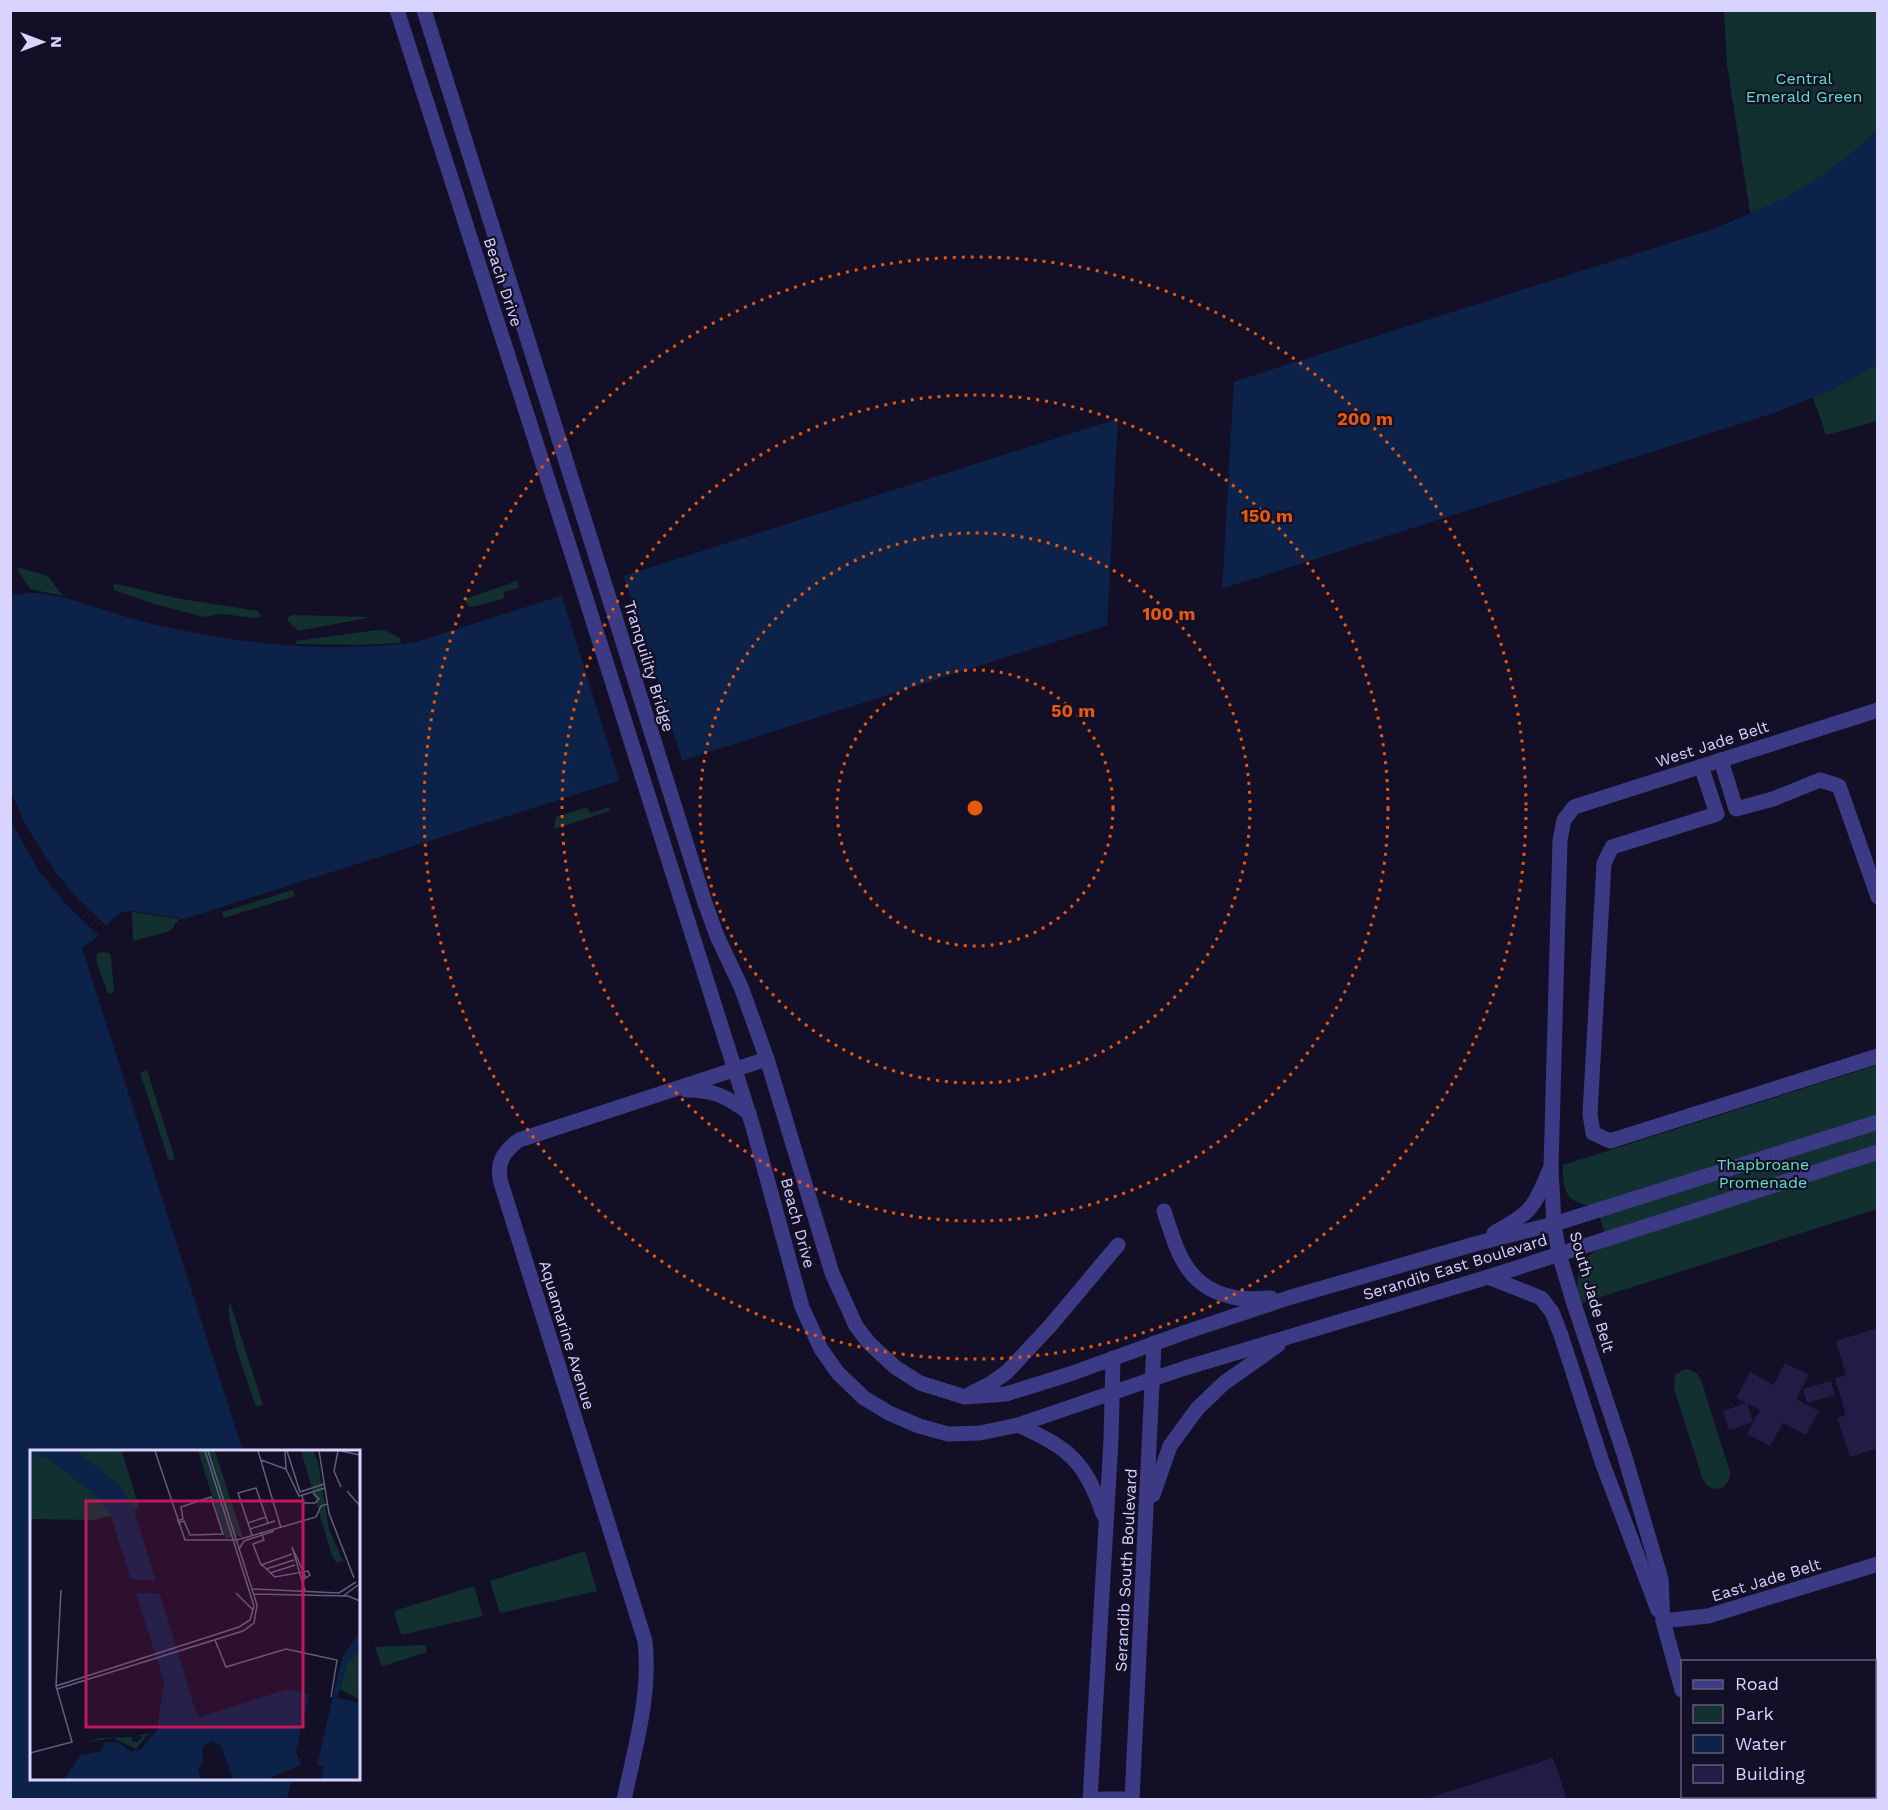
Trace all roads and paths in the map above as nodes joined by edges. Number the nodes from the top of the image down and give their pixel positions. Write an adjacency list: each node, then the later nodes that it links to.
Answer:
1 (397, 10): 12 (street, Beach Drive)
2 (424, 10): 3 (street, Beach Drive)
3 (596, 558): 7 (street, Tranquility Bridge)
4 (1878, 710): 5 (street, West Jade Belt)
5 (1721, 760): 6 (street, West Jade Belt); 9 (street)
6 (1701, 766): 8 (street, West Jade Belt); 10 (street)
7 (668, 786): 11 (street, Beach Drive)
8 (1563, 820): 17 (street, South Jade Belt)
9 (1878, 897)
10 (1878, 1056)
11 (767, 1059): 12 (street, Aquamarine Avenue); 30 (street, Beach Drive)
12 (735, 1071): 13 (street, Aquamarine Avenue); 14 (street, Beach Drive)
13 (675, 1090): 14 (street); 39 (street, Aquamarine Avenue)
14 (749, 1113): 31 (street, Beach Drive)
15 (1878, 1122): 19 (street, Serandib East Boulevard)
16 (1878, 1152): 22 (street, Serandib East Boulevard)
17 (1551, 1167): 19 (street, South Jade Belt); 20 (street)
18 (1164, 1211): 24 (street)
19 (1554, 1224): 20 (street, Serandib East Boulevard); 22 (street, South Jade Belt)
20 (1475, 1244): 24 (street, Serandib East Boulevard)
21 (1119, 1245): 30 (street)
22 (1559, 1254): 23 (street, Serandib East Boulevard); 35 (street, South Jade Belt)
23 (1488, 1277): 25 (street, Serandib East Boulevard); 35 (street)
24 (1288, 1298): 26 (street, Serandib East Boulevard)
25 (1291, 1337): 28 (street, Serandib East Boulevard); 32 (street)
26 (1154, 1343): 27 (street, Serandib East Boulevard); 28 (street, Serandib South Boulevard)
27 (1113, 1358): 29 (street, Serandib South Boulevard); 30 (street, Beach Drive)
28 (1153, 1380): 29 (street, Serandib East Boulevard); 32 (street, Serandib South Boulevard)
29 (1112, 1394): 31 (street, Beach Drive); 33 (street, Serandib South Boulevard)
30 (965, 1397)
31 (1018, 1425): 33 (street)
32 (1147, 1512): 38 (street, Serandib South Boulevard)
33 (1106, 1522): 37 (street, Serandib South Boulevard)
34 (1878, 1564): 35 (street, East Jade Belt)
35 (1663, 1621): 36 (street, South Jade Belt)
36 (1681, 1683)
37 (1090, 1799): 38 (street)
38 (1132, 1799)
39 (624, 1800)

